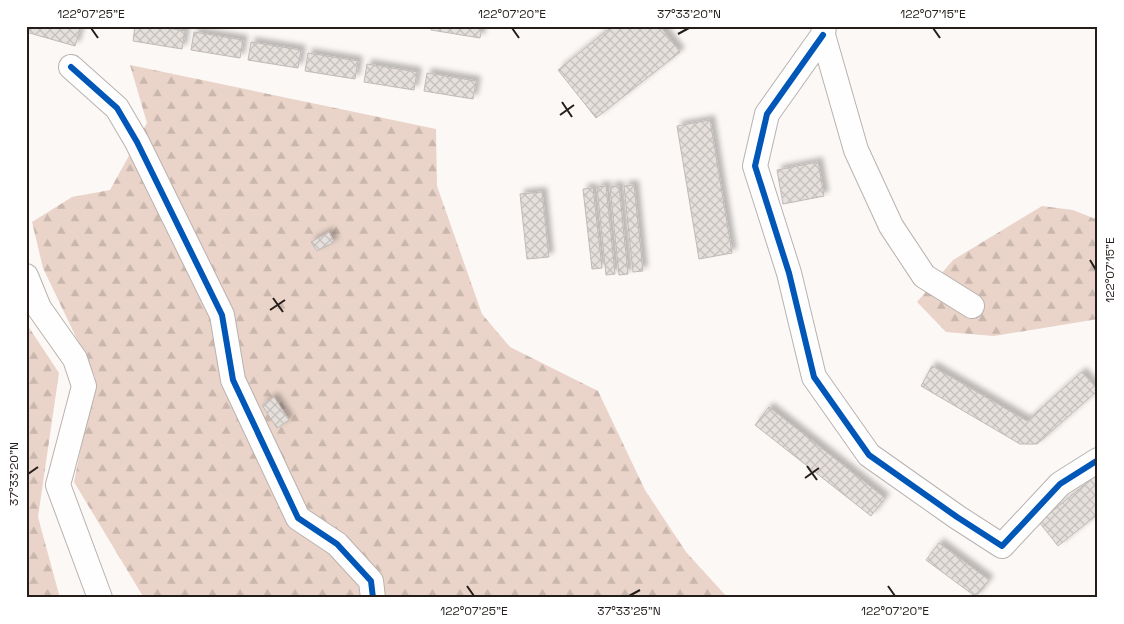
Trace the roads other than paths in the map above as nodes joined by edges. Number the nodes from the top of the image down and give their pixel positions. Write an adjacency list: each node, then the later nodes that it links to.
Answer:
1 (824, 31): 4 (street); 5 (street)
2 (71, 67): 7 (street)
3 (26, 276): 6 (street)
4 (972, 306)
5 (1098, 460)
6 (100, 598)
7 (373, 598)

